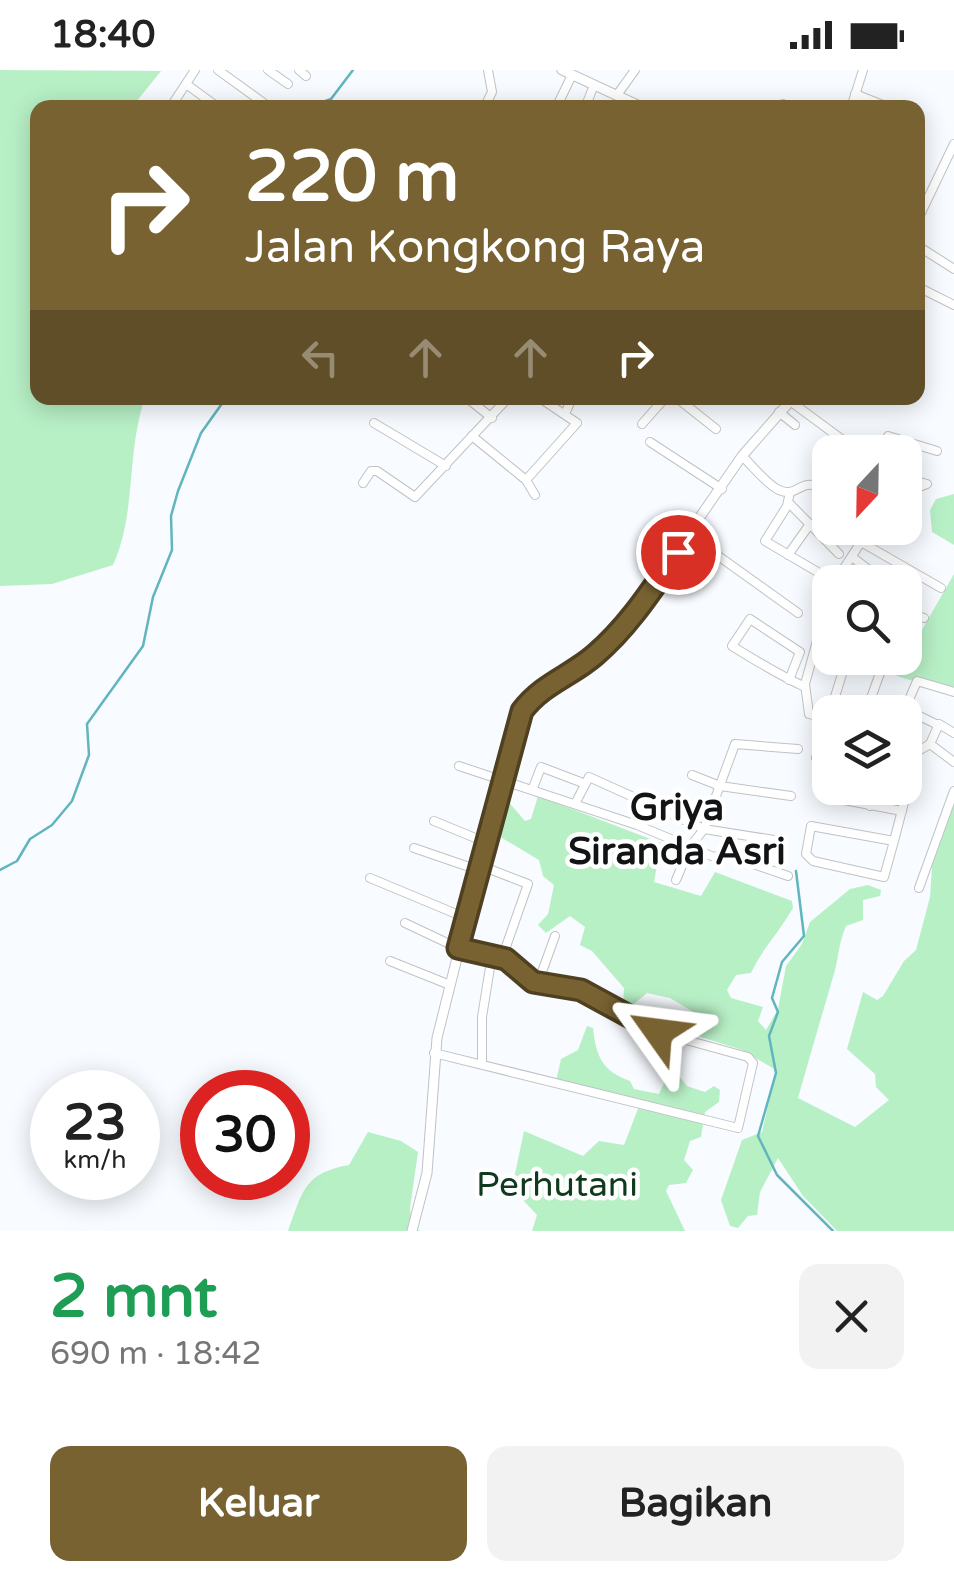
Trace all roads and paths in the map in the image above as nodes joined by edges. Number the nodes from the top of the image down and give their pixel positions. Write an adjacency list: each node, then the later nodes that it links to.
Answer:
1 (195, 70): 8 (street)
2 (218, 70): 15 (street)
3 (268, 70): 9 (street)
4 (488, 70): 16 (street)
5 (635, 70): 12 (street)
6 (864, 70): 11 (street)
7 (567, 72): 10 (street); 17 (street)
8 (186, 84): 13 (street); 14 (street)
9 (288, 84)
10 (594, 85): 12 (street); 18 (street)
11 (855, 94): 20 (street); 21 (street)
12 (617, 95): 19 (street)
13 (175, 100)
14 (207, 100)
15 (259, 100)
16 (488, 100)
17 (558, 100)
18 (588, 100)
19 (627, 100)
20 (853, 100)
21 (870, 100)
22 (954, 144): 23 (street)
23 (925, 204)
24 (925, 250): 25 (street)
25 (954, 268)
26 (925, 290): 27 (street)
27 (954, 305)
28 (476, 405): 38 (street)
29 (502, 405): 38 (street)
30 (551, 405): 37 (street)
31 (569, 405): 37 (street)
32 (659, 405): 40 (street)
33 (686, 405): 42 (street)
34 (787, 405): 36 (street)
35 (798, 405): 43 (street)
36 (779, 412): 41 (street); 48 (street)
37 (565, 414): 50 (street)
38 (492, 418): 44 (street)
39 (374, 424): 49 (street)
40 (642, 424)
41 (795, 425)
42 (716, 430)
43 (837, 435)
44 (472, 436): 49 (street); 50 (street)
45 (650, 442): 53 (street)
46 (922, 447): 47 (street)
47 (937, 452)
48 (742, 456): 53 (street); 55 (street)
49 (446, 466): 51 (street)
50 (526, 480): 54 (street)
51 (362, 483)
52 (812, 483): 55 (street)
53 (722, 488): 57 (street)
54 (535, 495)
55 (789, 497): 56 (street); 61 (street)
56 (810, 524): 60 (street); 61 (street)
57 (689, 535): 69 (street); 83 (street)
58 (859, 545): 62 (street)
59 (866, 545): 65 (street)
60 (840, 554)
61 (788, 555): 66 (street)
62 (852, 556): 63 (street); 64 (street)
63 (846, 565)
64 (863, 565)
65 (898, 565)
66 (812, 569)
67 (922, 578): 68 (street)
68 (941, 588)
69 (798, 613)
70 (812, 660): 72 (street)
71 (789, 680): 71 (street); 72 (street)
72 (805, 686): 74 (street)
73 (954, 692): 75 (street)
74 (812, 715)
75 (938, 726): 76 (street); 77 (street)
76 (954, 733)
77 (930, 744): 78 (street); 80 (street)
78 (922, 747)
79 (798, 749): 85 (street)
80 (954, 762)
81 (459, 766): 83 (street)
82 (692, 775): 85 (street)
83 (502, 780): 86 (street); 102 (street)
84 (583, 782): 86 (street); 89 (street); 90 (street)
85 (720, 786): 88 (street); 98 (street)
86 (533, 788): 89 (street)
87 (954, 791): 109 (street)
88 (791, 796)
89 (575, 804): 97 (street)
90 (646, 804): 95 (street); 97 (street)
91 (865, 805): 93 (street)
92 (903, 805): 94 (street)
93 (870, 806): 94 (street)
94 (902, 812): 101 (street)
95 (670, 815): 98 (street); 99 (street)
96 (434, 821): 102 (street)
97 (637, 825): 99 (street)
98 (704, 829): 100 (street); 103 (street)
99 (660, 836): 103 (street)
100 (774, 840)
101 (894, 841): 101 (street)
102 (486, 842): 105 (street)
103 (690, 847): 106 (street); 108 (street)
104 (414, 848): 105 (street)
105 (479, 868): 110 (street); 114 (street)
106 (788, 876)
107 (370, 878): 110 (street)
108 (676, 880)
109 (918, 888)
110 (466, 918): 113 (street)
111 (406, 923): 113 (street)
112 (555, 936): 116 (street)
113 (458, 948): 114 (street); 117 (street)
114 (497, 957): 116 (street); 119 (street)
115 (390, 961): 117 (street)
116 (538, 983): 119 (street)
117 (450, 985): 118 (street)
118 (434, 1054): 119 (street); 120 (street)
119 (482, 1064)
120 (412, 1231)

